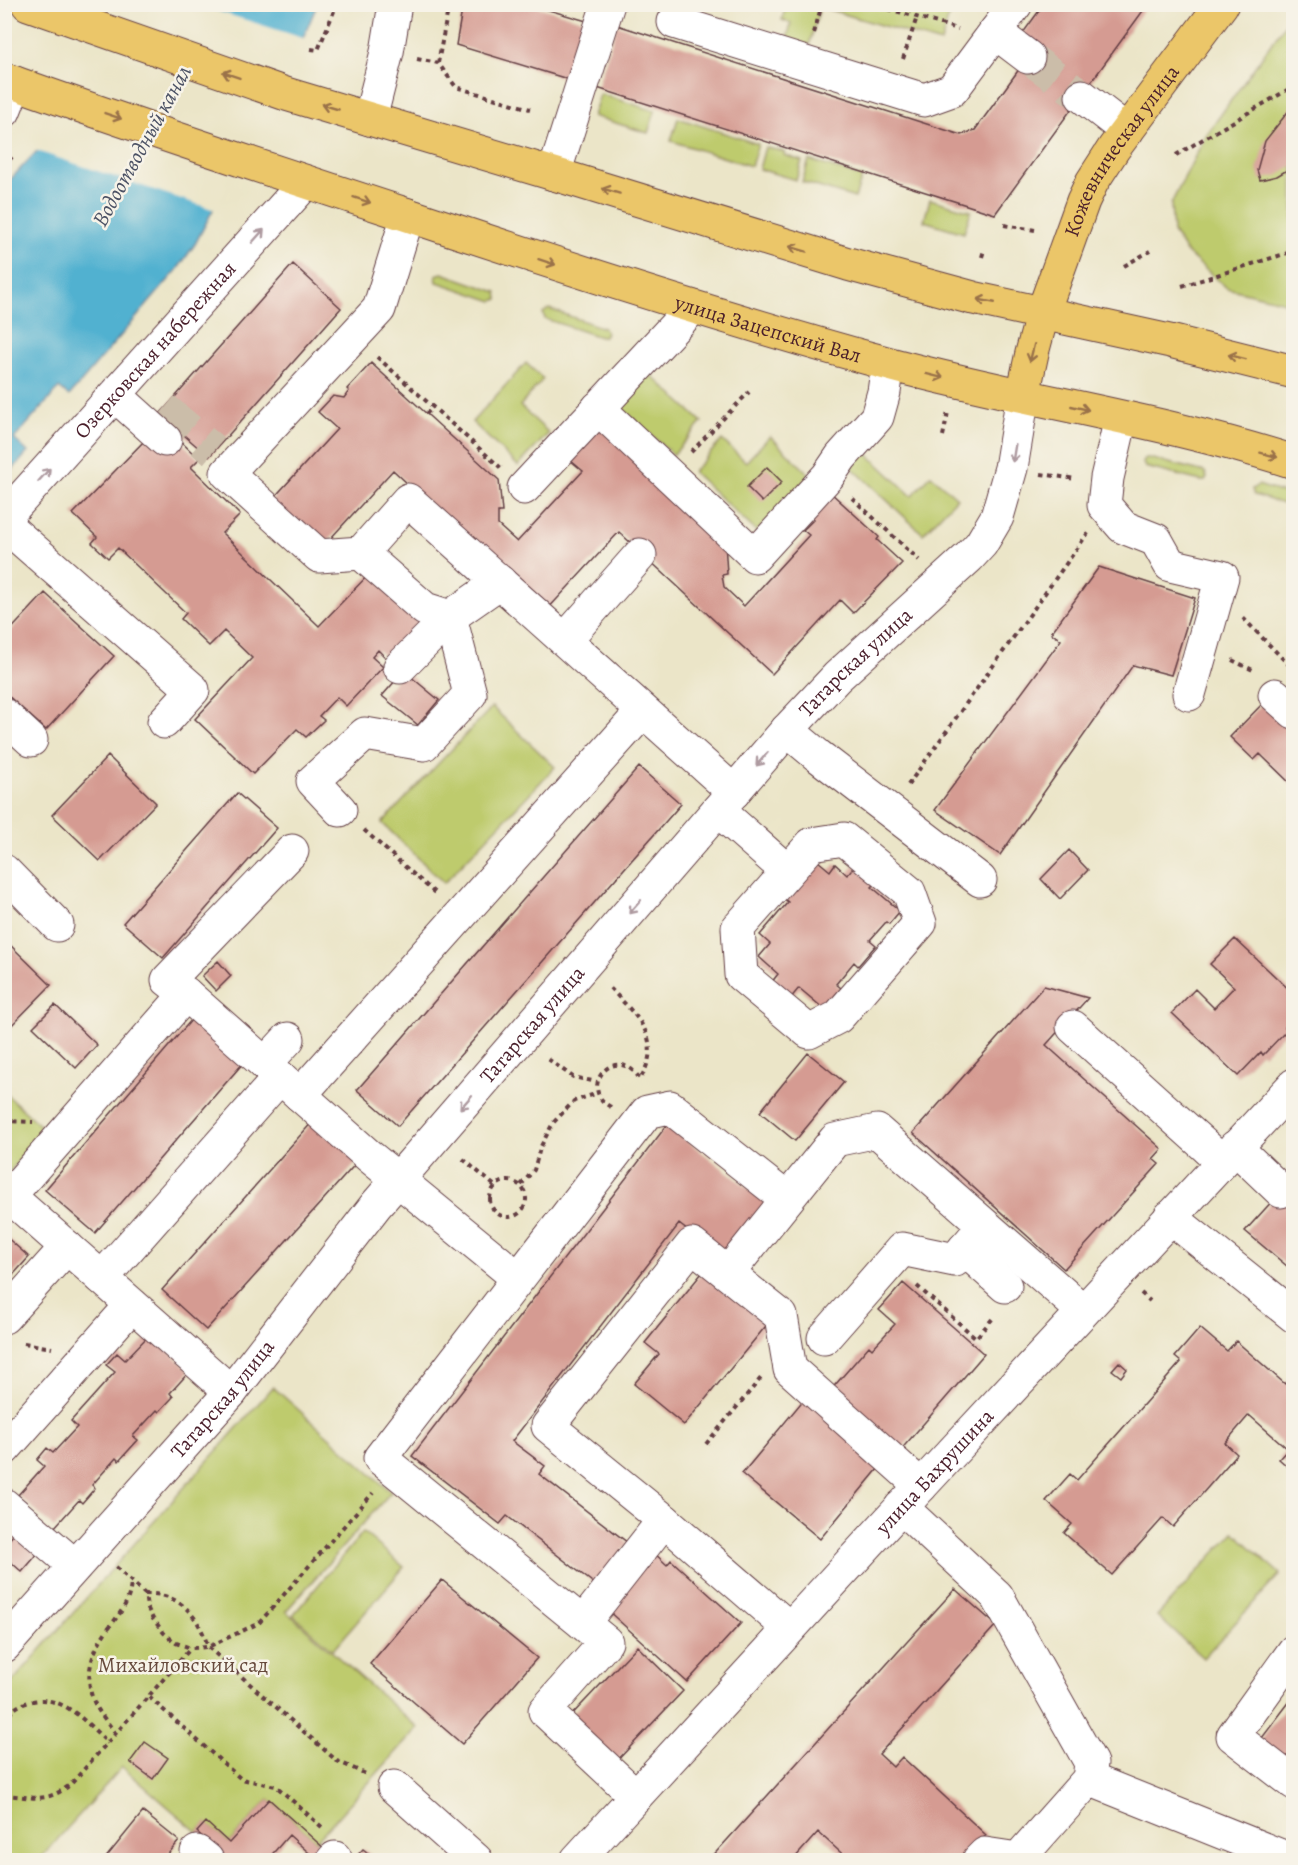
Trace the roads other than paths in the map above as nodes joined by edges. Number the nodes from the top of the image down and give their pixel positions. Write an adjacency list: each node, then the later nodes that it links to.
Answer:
1 (28, 4): 11 (main road, one-way to 1)
2 (395, 4): 11 (street)
3 (608, 4): 13 (street)
4 (1016, 4): 7 (street)
5 (1222, 4): 12 (main road, Кожевническая улица)
6 (674, 22): 7 (street)
7 (993, 35): 8 (street)
8 (1028, 57)
9 (8, 91): 14 (main road, улица Зацепский Вал, one-way to 14)
10 (1082, 96): 12 (street)
11 (370, 119): 13 (main road)
12 (1127, 131): 17 (main road, Кожевническая улица)
13 (554, 174): 17 (main road, one-way to 13)
14 (306, 182): 15 (main road, улица Зацепский Вал, one-way to 15); 20 (street, Озерковская набережная, one-way to 14)
15 (408, 215): 16 (main road, улица Зацепский Вал, one-way to 16); 29 (street)
16 (693, 307): 18 (main road, улица Зацепский Вал); 22 (street)
17 (1043, 312): 19 (main road, one-way to 17); 21 (main road, Кожевническая улица, one-way to 21)
18 (888, 364): 21 (main road, улица Зацепский Вал, one-way to 21); 22 (street)
19 (1293, 372)
20 (121, 388): 24 (street); 27 (street, Озерковская набережная, one-way to 20)
21 (1023, 395): 23 (main road, улица Зацепский Вал, one-way to 23); 39 (street, Татарская улица, one-way to 39)
22 (598, 408): 26 (street)
23 (1121, 418): 25 (main road, улица Зацепский Вал, one-way to 25); 35 (street)
24 (164, 424)
25 (1293, 462)
26 (524, 488)
27 (4, 518)
28 (4, 524): 38 (street)
29 (361, 552): 31 (street); 32 (street)
30 (640, 555): 33 (street)
31 (500, 582): 32 (street); 33 (street)
32 (450, 617): 34 (street); 42 (street)
33 (565, 640): 36 (street)
34 (400, 667)
35 (1189, 694)
36 (643, 711): 41 (street); 51 (street)
37 (4, 715): 40 (street)
38 (164, 722)
39 (787, 730): 41 (street, Татарская улица, one-way to 41); 45 (street)
40 (31, 740)
41 (726, 801): 44 (street); 54 (street, Татарская улица, one-way to 54)
42 (340, 810)
43 (292, 851): 48 (street)
44 (788, 871): 44 (street)
45 (980, 880)
46 (8, 882): 47 (street)
47 (57, 925)
48 (186, 994): 51 (street); 56 (street)
49 (1074, 1028): 53 (street)
50 (288, 1039): 51 (street)
51 (282, 1079): 54 (street); 62 (street)
52 (1293, 1085): 53 (street, улица Бахрушина)
53 (1228, 1154): 55 (street); 58 (street, улица Бахрушина)
54 (399, 1181): 63 (street); 70 (street, Татарская улица)
55 (1281, 1191)
56 (7, 1195): 60 (street)
57 (787, 1199): 59 (street); 61 (street); 63 (street)
58 (1170, 1217): 66 (street, улица Бахрушина); 67 (street)
59 (974, 1237): 64 (street); 66 (street); 69 (street)
60 (67, 1247): 62 (street); 68 (street)
61 (728, 1274): 72 (street); 74 (street)
62 (102, 1278): 65 (street)
63 (518, 1278): 76 (street)
64 (1001, 1300)
65 (132, 1305): 70 (street); 71 (street)
66 (1083, 1311): 72 (street, улица Бахрушина)
67 (1293, 1316)
68 (10, 1330)
69 (824, 1338)
70 (231, 1392): 75 (street, Татарская улица)
71 (4, 1449)
72 (911, 1496): 77 (street, улица Бахрушина); 80 (street)
73 (4, 1505): 75 (street)
74 (664, 1520): 76 (street); 77 (street)
75 (75, 1566): 78 (street, Татарская улица)
76 (583, 1623): 83 (street)
77 (789, 1628): 83 (street, улица Бахрушина)
78 (4, 1646)
79 (1293, 1651): 81 (street)
80 (1089, 1779): 86 (street); 87 (street)
81 (1293, 1783)
82 (394, 1787): 85 (street)
83 (636, 1796): 84 (street, улица Бахрушина)
84 (586, 1857)
85 (476, 1860)
86 (979, 1860)
87 (1291, 1860)

